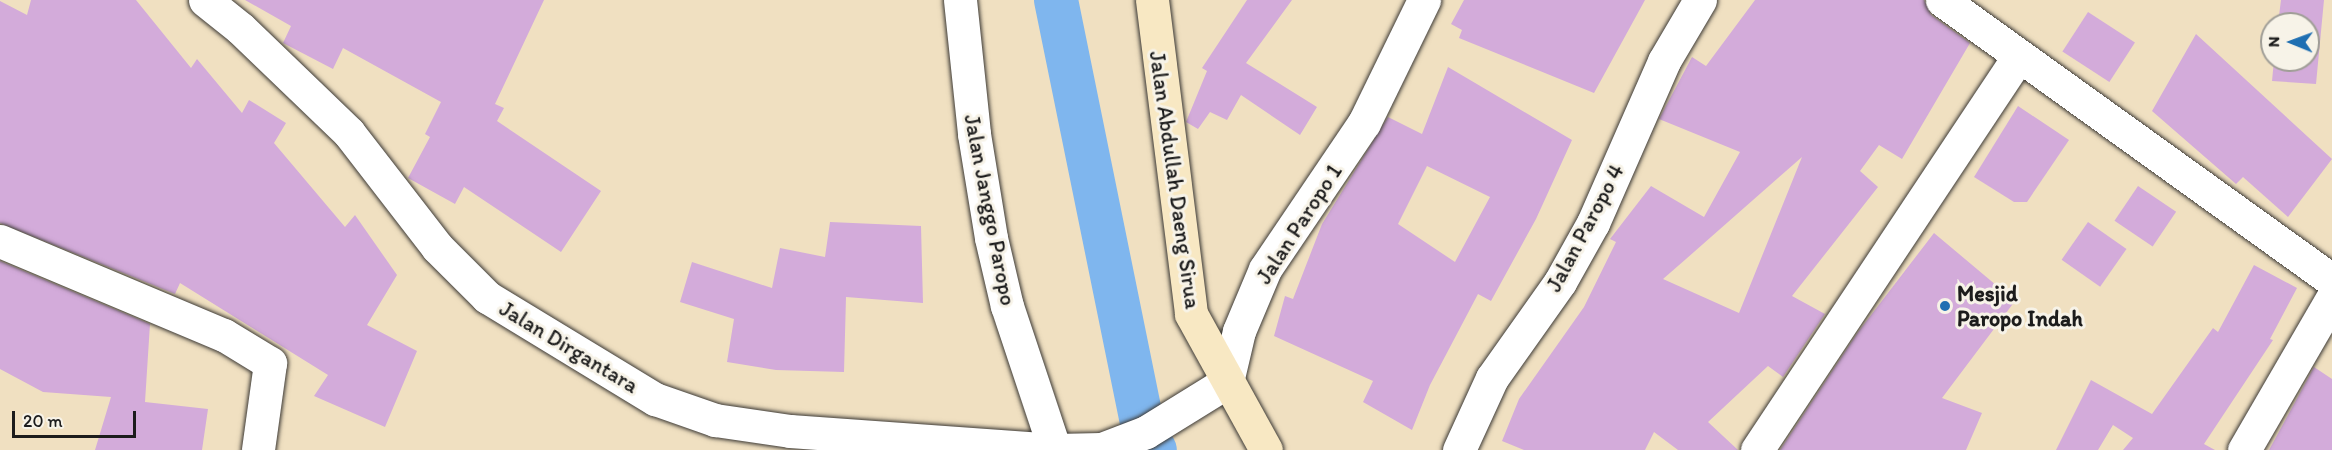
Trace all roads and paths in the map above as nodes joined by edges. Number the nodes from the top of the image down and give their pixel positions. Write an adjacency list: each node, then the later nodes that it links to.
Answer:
1 (205, 0): 14 (street, Jalan Dirgantara)
2 (960, 0): 14 (street, Jalan Janggo Paropo)
3 (1152, 0): 11 (main road, Jalan Abdullah Daeng Sirua)
4 (1424, 0): 11 (street, Jalan Paropo 1)
5 (1700, 0): 16 (street, Jalan Paropo 4)
6 (1942, 0): 7 (street)
7 (2019, 56): 9 (street); 17 (street)
8 (0, 241): 13 (street)
9 (2332, 280)
10 (2332, 298): 18 (street)
11 (1227, 382): 12 (street); 15 (main road, Jalan Abdullah Daeng Sirua)
12 (1102, 449): 14 (street)
13 (258, 450)
14 (1055, 450)
15 (1266, 450)
16 (1459, 450)
17 (1757, 450)
18 (2244, 450)

